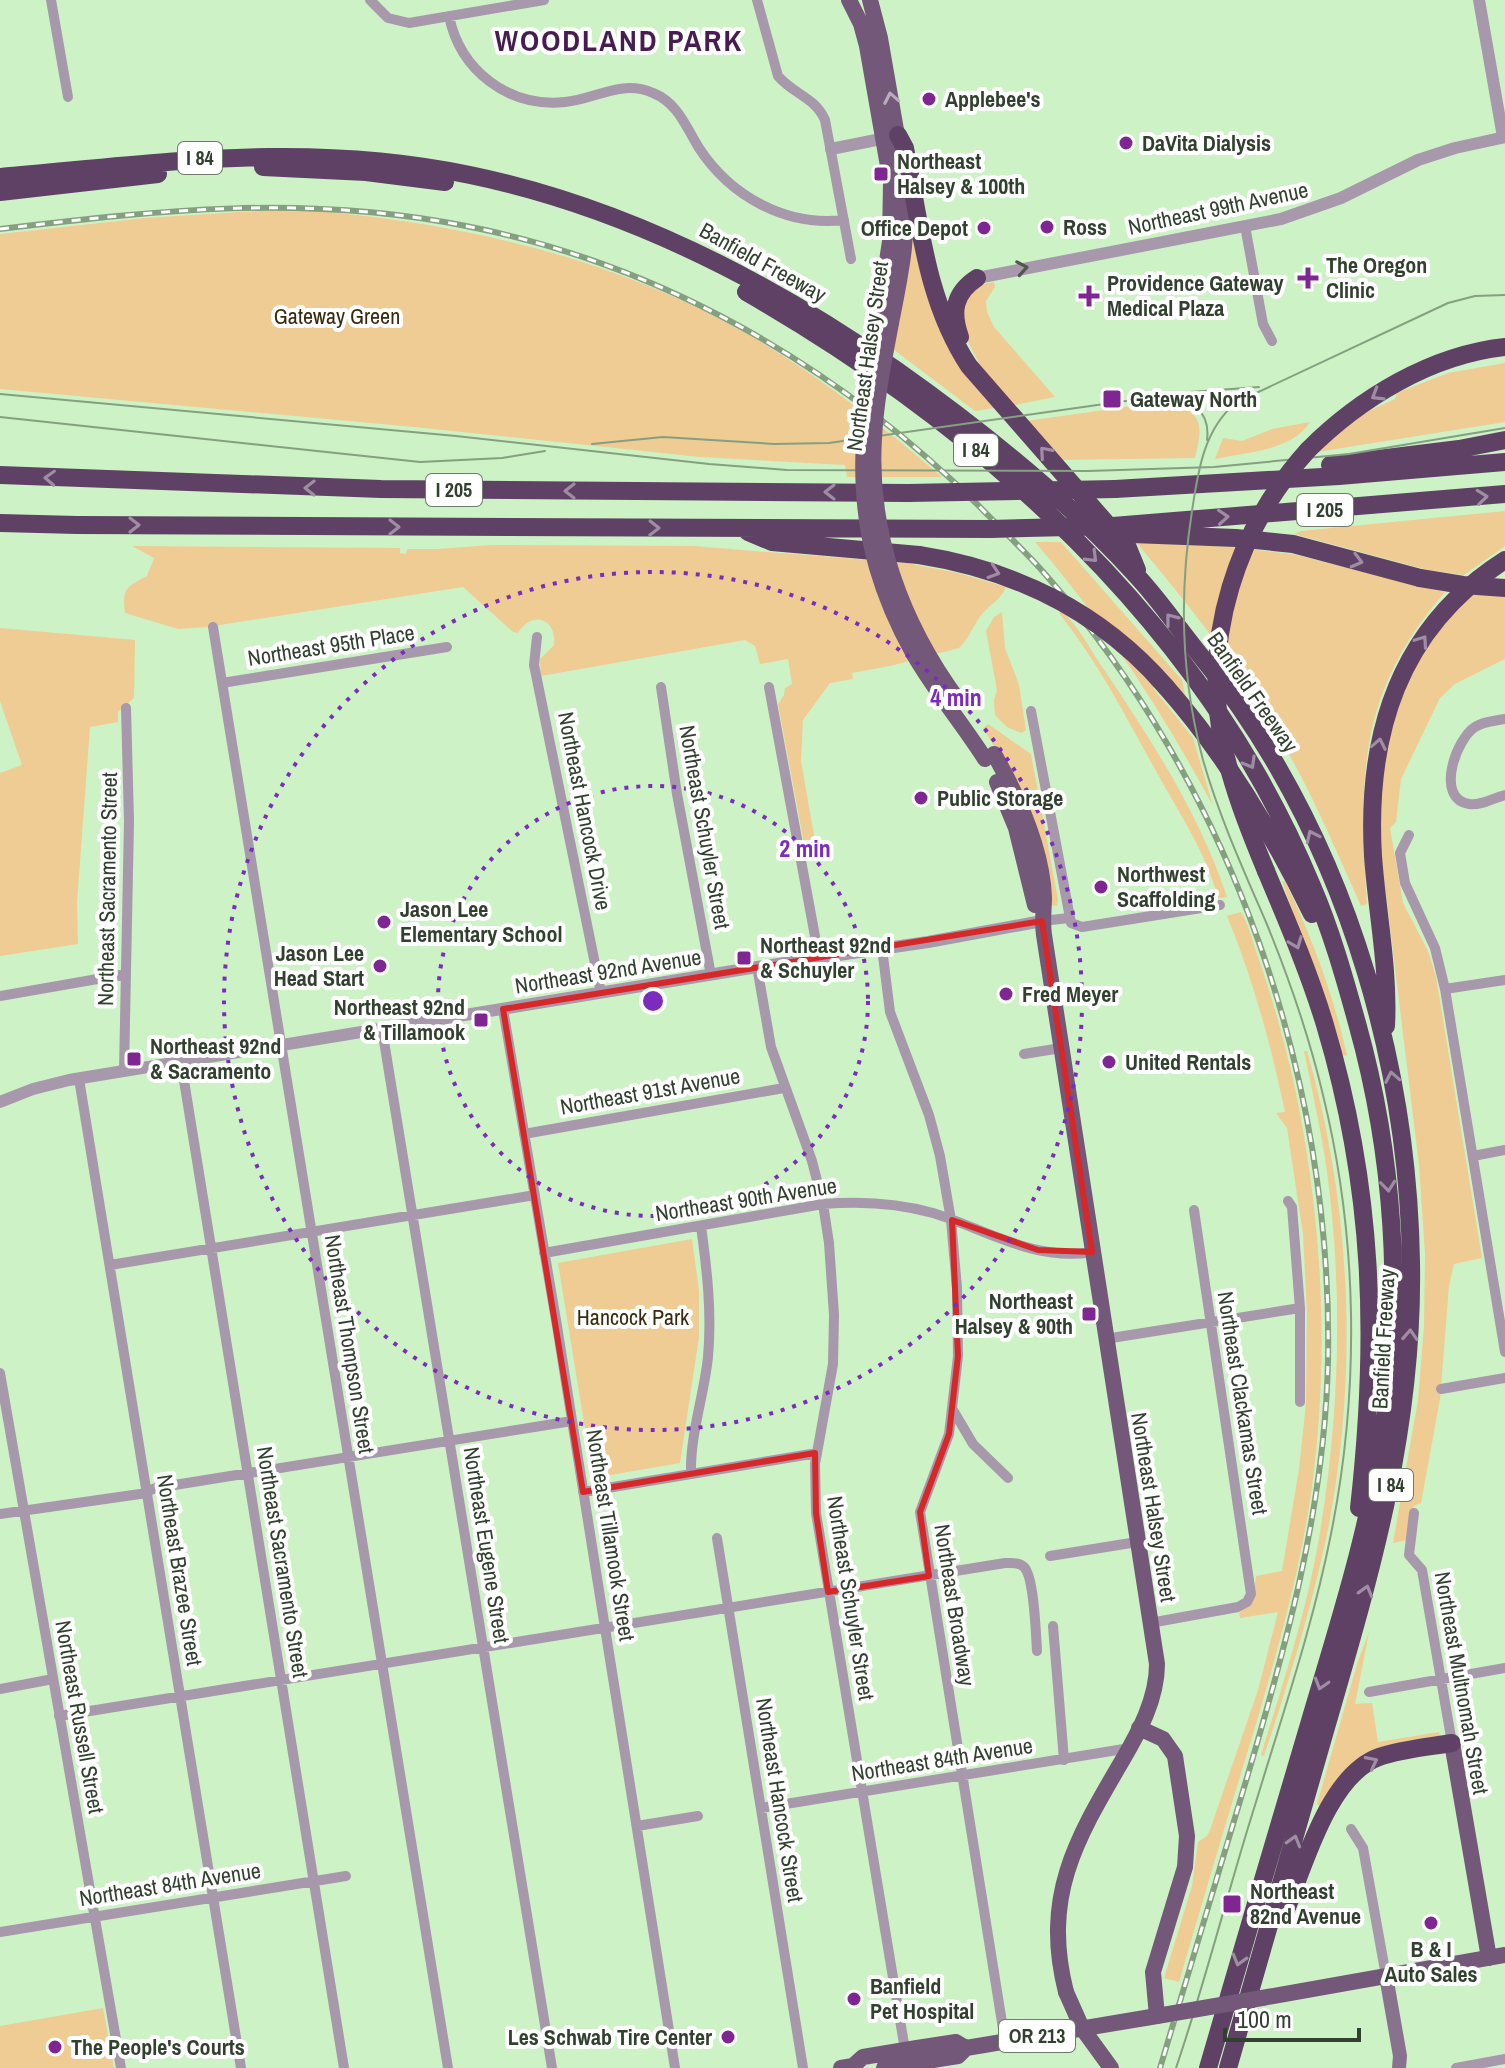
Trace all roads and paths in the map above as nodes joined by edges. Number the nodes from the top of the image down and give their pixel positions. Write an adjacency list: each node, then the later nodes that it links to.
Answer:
1 (51, 0): 9 (street)
2 (370, 0): 8 (street)
3 (544, 0): 8 (street)
4 (757, 0): 12 (street)
5 (849, 0): 10 (main road, Northeast Halsey Street)
6 (870, 0): 10 (main road, Northeast Halsey Street, one-way to 6)
7 (1479, 0): 11 (street)
8 (449, 16): 15 (street)
9 (68, 97)
10 (891, 137): 12 (street); 22 (highway); 48 (main road, Northeast Halsey Street, bridge)
11 (1504, 139): 16 (street, Northeast 99th Avenue)
12 (831, 149): 15 (street)
13 (0, 177): 33 (highway, Banfield Freeway / I 84)
14 (0, 192): 52 (highway, Banfield Freeway / I 84, one-way to 52)
15 (844, 220): 17 (street)
16 (1245, 226): 18 (street, Northeast 99th Avenue, one-way to 16); 19 (street)
17 (851, 259)
18 (977, 278): 22 (highway)
19 (1272, 341)
20 (1505, 347): 23 (highway)
21 (1505, 355): 23 (highway)
22 (969, 366): 33 (highway, one-way to 22)
23 (1416, 374): 110 (highway, one-way to 110, bridge)
24 (1505, 440): 27 (highway)
25 (1505, 462): 27 (highway, I 205)
26 (0, 475): 27 (highway, I 205, one-way to 26, bridge)
27 (1262, 482)
28 (1505, 494): 31 (highway, I 205, one-way to 28)
29 (0, 523): 30 (highway, I 205, one-way to 30)
30 (742, 529): 31 (highway, I 205, bridge); 52 (highway, one-way to 52, bridge)
31 (1151, 529): 34 (highway, one-way to 34, bridge)
32 (1505, 560): 61 (highway, one-way to 32)
33 (1141, 580): 61 (highway, Banfield Freeway / I 84, one-way to 33)
34 (1505, 588)
35 (213, 627): 38 (street, Northeast Thompson Street)
36 (537, 637): 57 (street, Northeast Hancock Drive)
37 (447, 647): 38 (street, Northeast 95th Place)
38 (222, 683): 62 (street, Northeast Thompson Street)
39 (661, 687): 54 (street, Northeast Schuyler Street)
40 (769, 687): 50 (street)
41 (126, 708): 53 (street, Northeast Sacramento Street)
42 (1031, 711): 47 (street)
43 (1505, 719): 44 (street)
44 (1505, 795)
45 (1409, 835): 56 (street)
46 (1220, 905): 47 (street, Northeast 92nd Avenue)
47 (1069, 918): 48 (street, Northeast 92nd Avenue)
48 (1042, 921): 49 (street, Northeast 92nd Avenue); 63 (main road, Northeast Halsey Street)
49 (882, 948): 50 (street, Northeast 92nd Avenue); 78 (street, Northeast Broadway)
50 (819, 958): 51 (street, Northeast 92nd Avenue)
51 (757, 967): 54 (street, Northeast 92nd Avenue); 68 (street, Northeast Schuyler Street)
52 (1343, 973): 110 (highway, Banfield Freeway / I 84, one-way to 110)
53 (126, 974): 58 (street); 66 (street, Northeast Sacramento Street)
54 (711, 975): 57 (street, Northeast 92nd Avenue)
55 (1505, 980): 56 (street)
56 (1445, 989): 72 (street)
57 (601, 993): 59 (street, Northeast 92nd Avenue)
58 (0, 996)
59 (503, 1009): 60 (street, Northeast 92nd Avenue); 70 (street, Northeast Tillamook Street)
60 (382, 1029): 62 (street, Northeast 92nd Avenue); 77 (street, Northeast Eugene Street)
61 (1385, 1041): 140 (highway, Banfield Freeway / I 84, one-way to 61)
62 (281, 1046): 65 (street, Northeast 92nd Avenue); 80 (street, Northeast Thompson Street)
63 (1061, 1048): 64 (street); 82 (main road, Northeast Halsey Street)
64 (1024, 1054)
65 (181, 1062): 66 (street, Northeast 92nd Avenue); 81 (street, Northeast Sacramento Street)
66 (124, 1071): 67 (street, Northeast 92nd Avenue)
67 (79, 1079): 69 (street, Northeast 92nd Avenue); 84 (street, Northeast Brazee Street)
68 (784, 1088): 70 (street, Northeast 91st Avenue); 75 (street, Northeast Schuyler Street)
69 (0, 1102)
70 (524, 1134): 73 (street, Northeast Tillamook Street)
71 (1505, 1150): 72 (street)
72 (1473, 1156): 88 (street)
73 (535, 1195): 77 (street); 83 (street, Northeast Tillamook Street)
74 (1288, 1201): 85 (street)
75 (823, 1204): 78 (street, Northeast 90th Avenue); 79 (street, Northeast 90th Avenue); 96 (street, Northeast Schuyler Street)
76 (1194, 1210): 86 (street, Northeast Clackamas Street)
77 (413, 1215): 80 (street); 95 (street, Northeast Eugene Street)
78 (951, 1220): 82 (street, Northeast 90th Avenue); 93 (street, Northeast Broadway)
79 (701, 1226): 83 (street, Northeast 90th Avenue); 98 (street)
80 (312, 1232): 81 (street); 97 (street, Northeast Thompson Street)
81 (211, 1249): 84 (street); 99 (street, Northeast Sacramento Street)
82 (1092, 1252): 87 (main road, Northeast Halsey Street)
83 (544, 1253): 94 (street, Northeast Tillamook Street)
84 (110, 1265): 101 (street, Northeast Brazee Street)
85 (1300, 1308): 86 (street); 92 (street)
86 (1210, 1322): 87 (street); 113 (street, Northeast Clackamas Street)
87 (1105, 1339): 107 (main road, Northeast Halsey Street)
88 (1505, 1352)
89 (0, 1373): 103 (street, Northeast Russell Street)
90 (1505, 1378): 91 (street)
91 (1441, 1389)
92 (1300, 1402)
93 (953, 1410): 100 (street); 109 (street, Northeast Broadway)
94 (572, 1421): 95 (street); 102 (street, Northeast Tillamook Street)
95 (450, 1441): 97 (street); 116 (street, Northeast Eugene Street)
96 (817, 1453): 98 (street); 111 (street, Northeast Schuyler Street)
97 (348, 1458): 99 (street); 118 (street, Northeast Thompson Street)
98 (691, 1474): 102 (street)
99 (248, 1475): 101 (street); 121 (street, Northeast Sacramento Street)
100 (1008, 1478)
101 (147, 1491): 103 (street); 125 (street, Northeast Brazee Street)
102 (583, 1492): 115 (street, Northeast Tillamook Street)
103 (24, 1511): 105 (street); 120 (street, Northeast Russell Street)
104 (1414, 1513): 122 (street, Northeast Multnomah Street)
105 (0, 1514)
106 (717, 1538): 112 (street, Northeast Hancock Street)
107 (1137, 1542): 108 (street); 113 (main road, Northeast Halsey Street)
108 (1050, 1556)
109 (929, 1576): 111 (street); 117 (street); 131 (street, Northeast Broadway)
110 (1351, 1582): 159 (highway, Banfield Freeway / I 84, one-way to 159)
111 (828, 1592): 112 (street); 132 (street, Northeast Schuyler Street)
112 (728, 1609): 115 (street); 133 (street, Northeast Hancock Street)
113 (1150, 1623): 127 (main road, Northeast Halsey Street)
114 (1053, 1626): 130 (street)
115 (605, 1628): 116 (street); 135 (street, Northeast Tillamook Street)
116 (483, 1647): 118 (street); 154 (street, Northeast Eugene Street)
117 (1037, 1651)
118 (382, 1663): 121 (street); 153 (street, Northeast Thompson Street)
119 (1505, 1668): 122 (street)
120 (53, 1679): 123 (street); 126 (street, Northeast Russell Street)
121 (281, 1679): 125 (street); 138 (street, Northeast Sacramento Street)
122 (1441, 1679): 124 (street); 128 (street, Northeast Multnomah Street)
123 (0, 1689)
124 (1369, 1692)
125 (180, 1695): 126 (street); 139 (street, Northeast Brazee Street)
126 (59, 1716): 141 (street, Northeast Russell Street)
127 (1139, 1728): 129 (main road, Northeast Halsey Street); 145 (main road)
128 (1452, 1743): 140 (highway, one-way to 128); 143 (main road, Northeast Multnomah Street)
129 (1130, 1748): 130 (street, Northeast 84th Avenue); 158 (main road, Northeast Halsey Street, bridge)
130 (1064, 1760): 131 (street, Northeast 84th Avenue)
131 (963, 1774): 132 (street, Northeast 84th Avenue); 146 (street, Northeast Broadway)
132 (862, 1791): 133 (street, Northeast 84th Avenue); 148 (street, Northeast Schuyler Street)
133 (761, 1808): 156 (street, Northeast Hancock Street)
134 (698, 1816): 135 (street)
135 (637, 1826): 155 (street, Northeast Tillamook Street)
136 (1351, 1829): 144 (street)
137 (346, 1876): 138 (street, Northeast 84th Avenue)
138 (314, 1881): 139 (street, Northeast 84th Avenue); 152 (street, Northeast Sacramento Street)
139 (213, 1898): 141 (street, Northeast 84th Avenue); 151 (street, Northeast Brazee Street)
140 (1272, 1916): 160 (highway, Banfield Freeway / I 84)
141 (94, 1917): 142 (street, Northeast 84th Avenue); 150 (street, Northeast Russell Street)
142 (0, 1932)
143 (1497, 1957): 144 (main road, OR 213)
144 (1386, 1976): 145 (main road, OR 213, bridge); 161 (main road)
145 (1153, 2017): 146 (main road, OR 213)
146 (1005, 2041): 148 (main road, OR 213)
147 (1505, 2059): 162 (street)
148 (907, 2061): 149 (main road, OR 213); 157 (main road, OR 213)
149 (850, 2067)
150 (121, 2068)
151 (241, 2068)
152 (344, 2068)
153 (448, 2068)
154 (552, 2068)
155 (675, 2068)
156 (803, 2068)
157 (884, 2068)
158 (1111, 2068)
159 (1208, 2068)
160 (1228, 2068)
161 (1399, 2068)
162 (1456, 2068)

